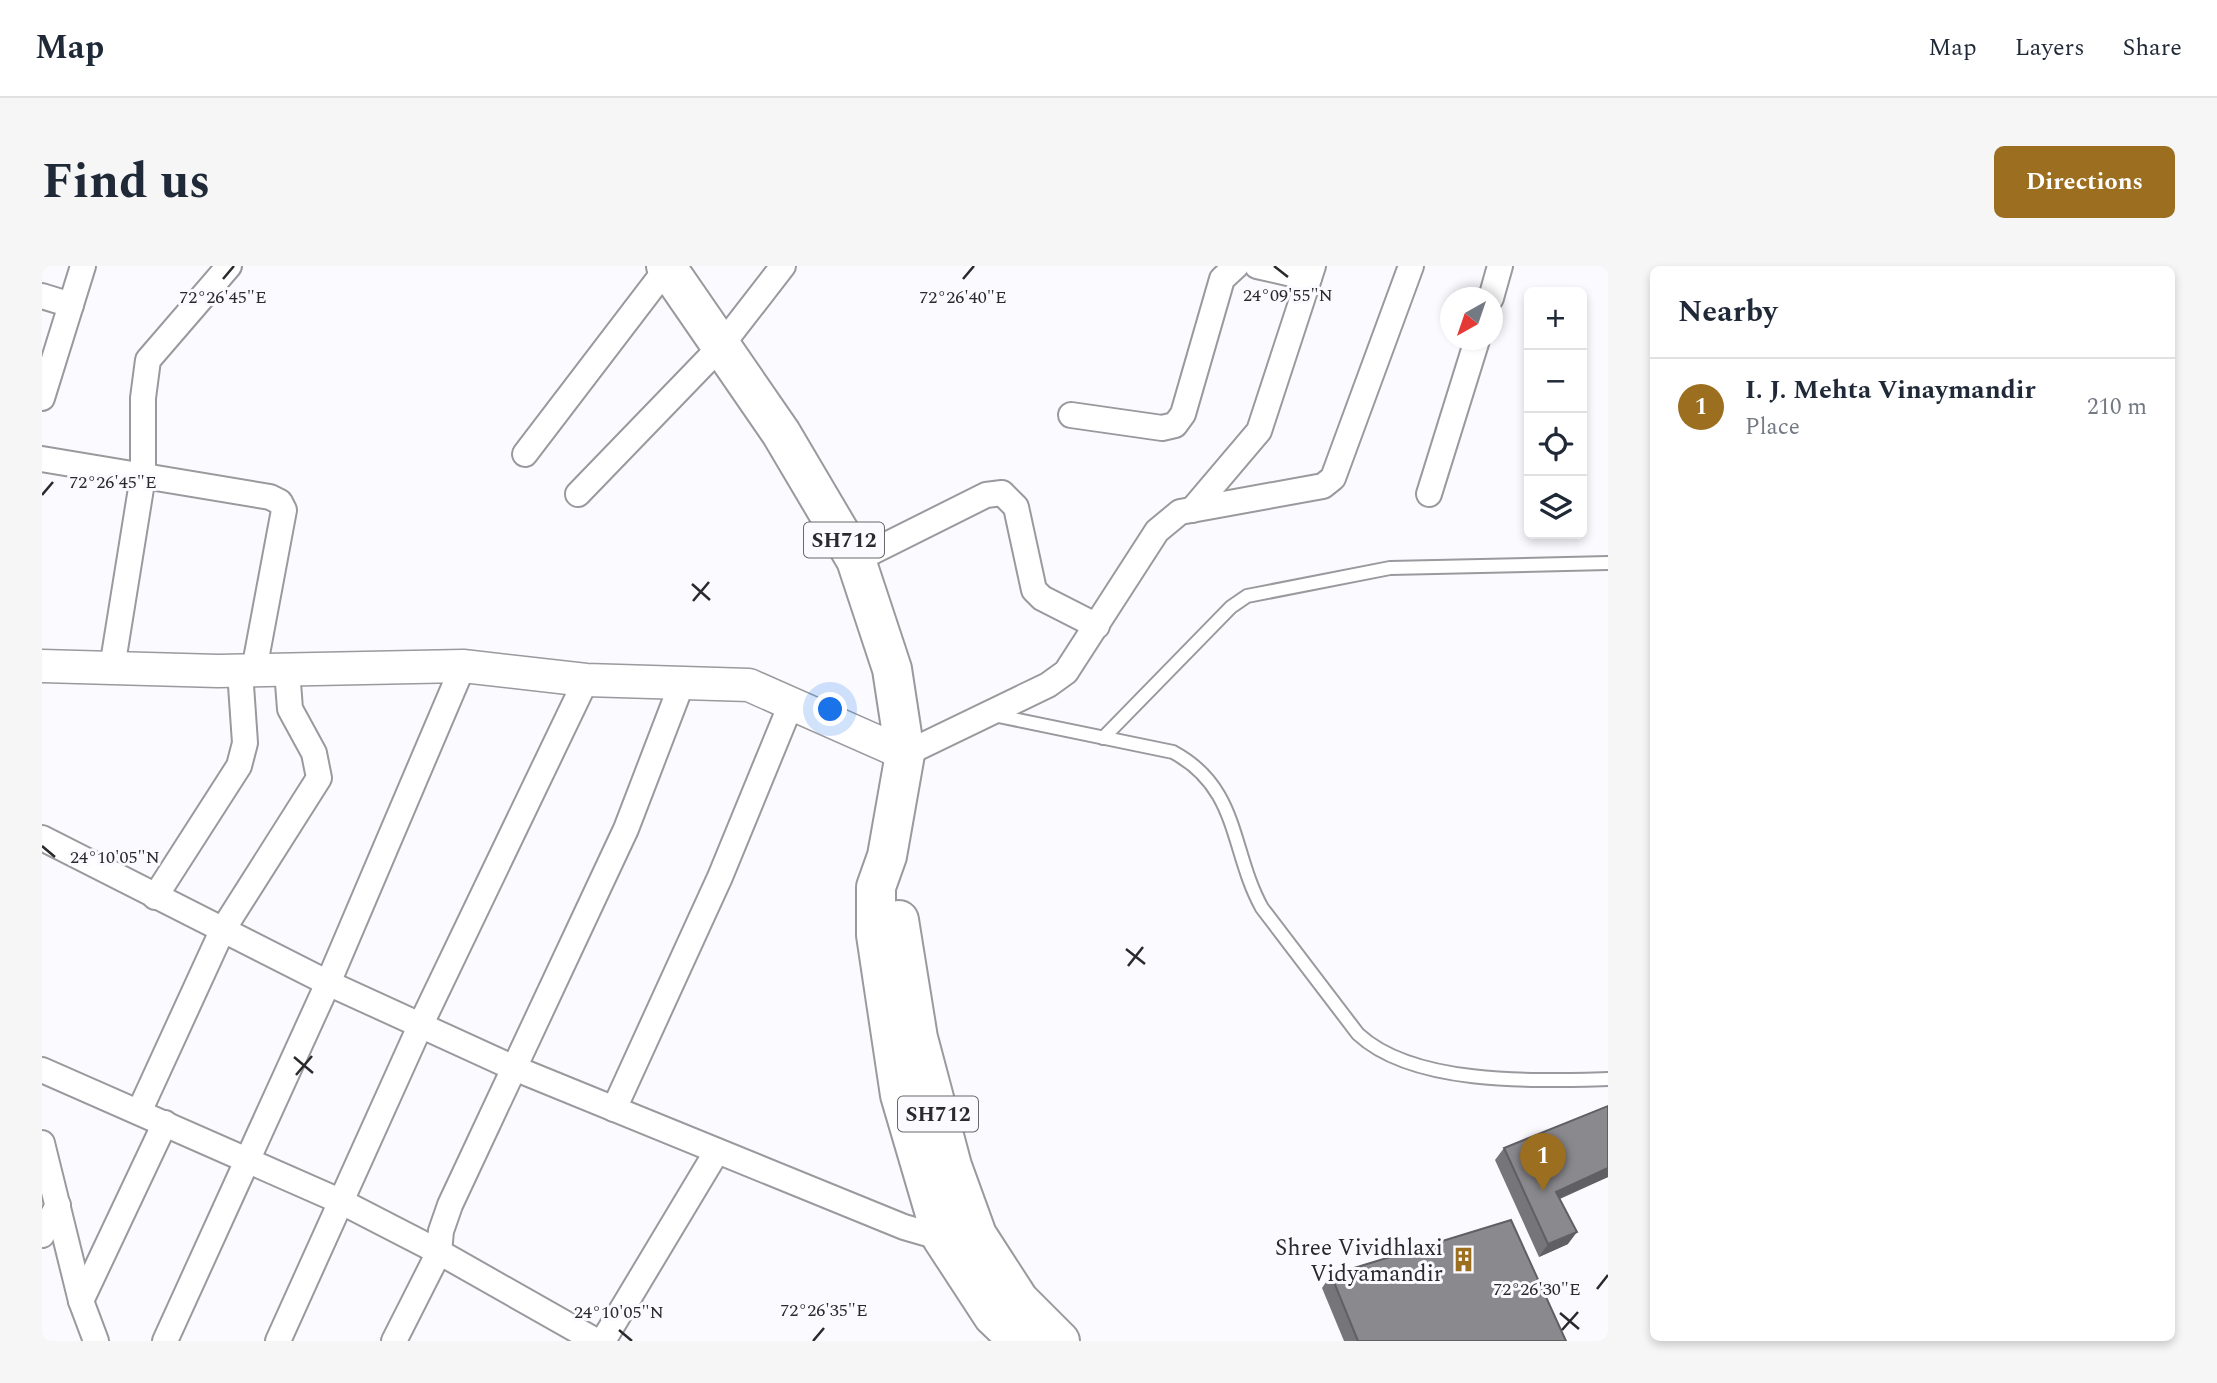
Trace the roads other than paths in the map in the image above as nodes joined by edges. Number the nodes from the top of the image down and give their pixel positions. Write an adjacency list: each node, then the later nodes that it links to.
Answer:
1 (83, 266): 12 (street)
2 (229, 266): 19 (street)
3 (783, 266): 13 (street)
4 (1236, 266): 16 (street)
5 (1257, 266): 9 (street)
6 (1411, 266): 22 (street)
7 (1500, 266): 10 (street)
8 (667, 267): 13 (main road, SH712); 17 (street)
9 (1311, 272): 22 (street)
10 (1493, 287)
11 (42, 296): 12 (street)
12 (71, 305): 15 (street)
13 (721, 346): 20 (street); 23 (main road, SH712)
14 (1474, 350): 21 (street)
15 (42, 398)
16 (1070, 415)
17 (525, 454)
18 (42, 459): 19 (street)
19 (143, 476): 28 (street); 30 (street)
20 (578, 494)
21 (1429, 494)
22 (1192, 510): 25 (street)
23 (856, 560): 25 (street); 36 (main road, SH712)
24 (1608, 563): 35 (lane)
25 (1097, 626): 34 (street)
26 (42, 666): 28 (street)
27 (463, 666): 29 (street); 31 (street); 40 (street)
28 (112, 668): 30 (street)
29 (287, 670): 30 (street); 39 (street)
30 (247, 671): 38 (street)
31 (586, 680): 32 (street); 41 (street)
32 (682, 683): 33 (street); 42 (street)
33 (791, 704): 36 (street); 45 (street)
34 (987, 714): 35 (lane); 36 (street)
35 (1103, 738): 44 (lane)
36 (905, 754): 54 (main road, SH712)
37 (42, 838): 38 (street)
38 (155, 897): 39 (street)
39 (222, 931): 40 (street); 46 (street)
40 (328, 983): 41 (street); 50 (street)
41 (421, 1024): 42 (street); 51 (street)
42 (514, 1068): 45 (street); 55 (street)
43 (42, 1070): 46 (street)
44 (1608, 1079)
45 (614, 1109): 49 (street)
46 (139, 1112): 47 (street)
47 (165, 1123): 50 (street); 56 (street)
48 (42, 1143): 52 (street)
49 (717, 1151): 54 (street); 62 (street)
50 (246, 1160): 51 (street); 58 (street)
51 (342, 1202): 55 (street); 59 (street)
52 (58, 1205): 53 (street); 56 (street)
53 (42, 1235)
54 (960, 1236): 63 (main road, SH712); 64 (main road, SH712)
55 (439, 1252): 60 (street); 61 (street)
56 (81, 1301): 57 (street)
57 (96, 1341)
58 (165, 1341)
59 (278, 1341)
60 (394, 1341)
61 (596, 1341)
62 (603, 1341)
63 (1019, 1341)
64 (1060, 1341)

